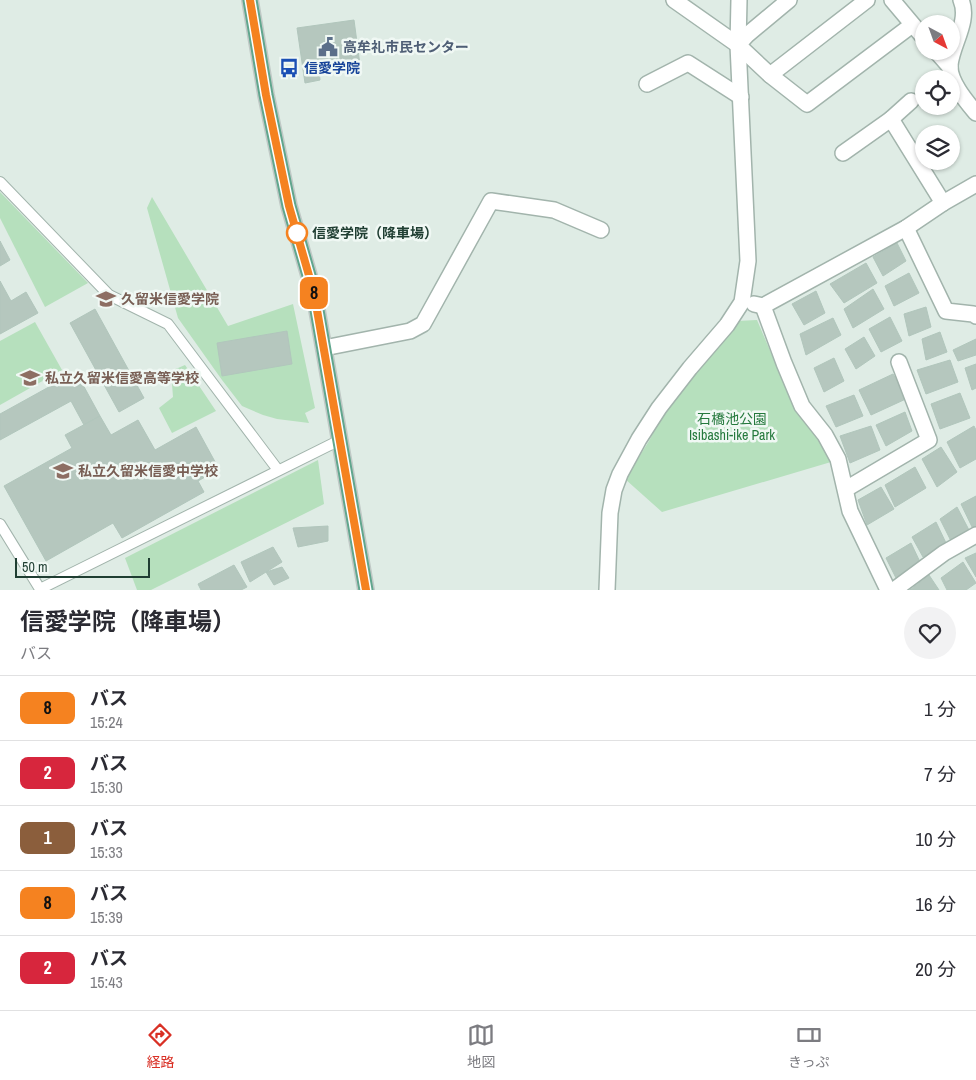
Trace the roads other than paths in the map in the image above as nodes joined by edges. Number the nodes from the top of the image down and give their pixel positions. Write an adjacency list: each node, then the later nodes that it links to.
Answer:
1 (250, 0): 28 (main road)
2 (674, 0): 10 (street)
3 (739, 0): 10 (street)
4 (789, 0): 10 (street)
5 (867, 0): 13 (street)
6 (892, 0): 8 (street)
7 (960, 0): 12 (street)
8 (912, 25): 9 (street); 13 (street)
9 (915, 28)
10 (738, 45): 13 (street); 15 (street)
11 (944, 60): 12 (street)
12 (950, 67): 17 (street)
13 (770, 75)
14 (647, 84): 15 (street)
15 (741, 96): 25 (street)
16 (910, 101): 18 (street)
17 (976, 113)
18 (891, 119): 19 (street); 22 (street)
19 (843, 153)
20 (0, 182): 31 (lane)
21 (976, 184): 22 (street)
22 (943, 203): 23 (street)
23 (906, 228): 26 (street); 27 (street)
24 (601, 230): 28 (street)
25 (742, 302): 26 (street); 36 (street)
26 (763, 306): 32 (street)
27 (976, 316)
28 (324, 348): 30 (main road)
29 (899, 362): 32 (street)
30 (340, 440): 31 (lane); 35 (main road)
31 (278, 470): 33 (lane)
32 (846, 489): 37 (street)
33 (0, 524)
34 (976, 535): 38 (street)
35 (366, 590)
36 (607, 590)
37 (888, 590)
38 (894, 590)

